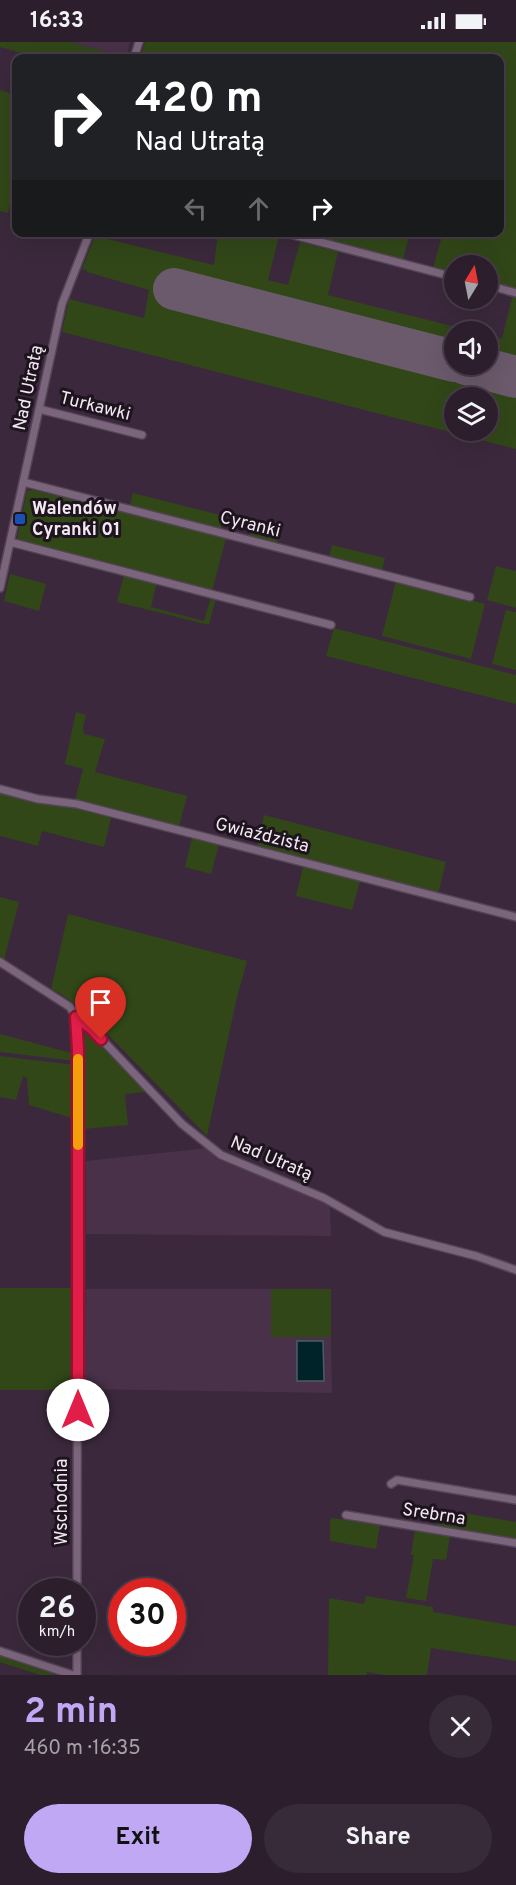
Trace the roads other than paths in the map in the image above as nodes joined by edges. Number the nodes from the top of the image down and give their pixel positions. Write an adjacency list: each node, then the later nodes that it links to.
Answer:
1 (88, 237): 6 (street, Nad Utratą)
2 (301, 237): 3 (street)
3 (444, 274)
4 (498, 288): 5 (street)
5 (516, 292)
6 (39, 409): 7 (street, Turkawki); 8 (street, Nad Utratą)
7 (142, 435)
8 (23, 482): 9 (street, Nad Utratą); 11 (street, Cyranki)
9 (10, 542): 10 (street, Nad Utratą); 12 (street)
10 (0, 588)
11 (470, 597)
12 (331, 625)
13 (0, 789): 14 (street, Gwiaździsta)
14 (516, 917)
15 (0, 962): 16 (street, Nad Utratą)
16 (76, 1017): 17 (street, Nad Utratą); 22 (street, Wschodnia)
17 (516, 1270)
18 (391, 1484): 19 (street)
19 (516, 1500)
20 (346, 1515): 21 (street, Srebrna)
21 (516, 1543)
22 (77, 1578)
23 (0, 1651): 25 (street)
24 (76, 1656): 25 (street)
25 (75, 1675)

